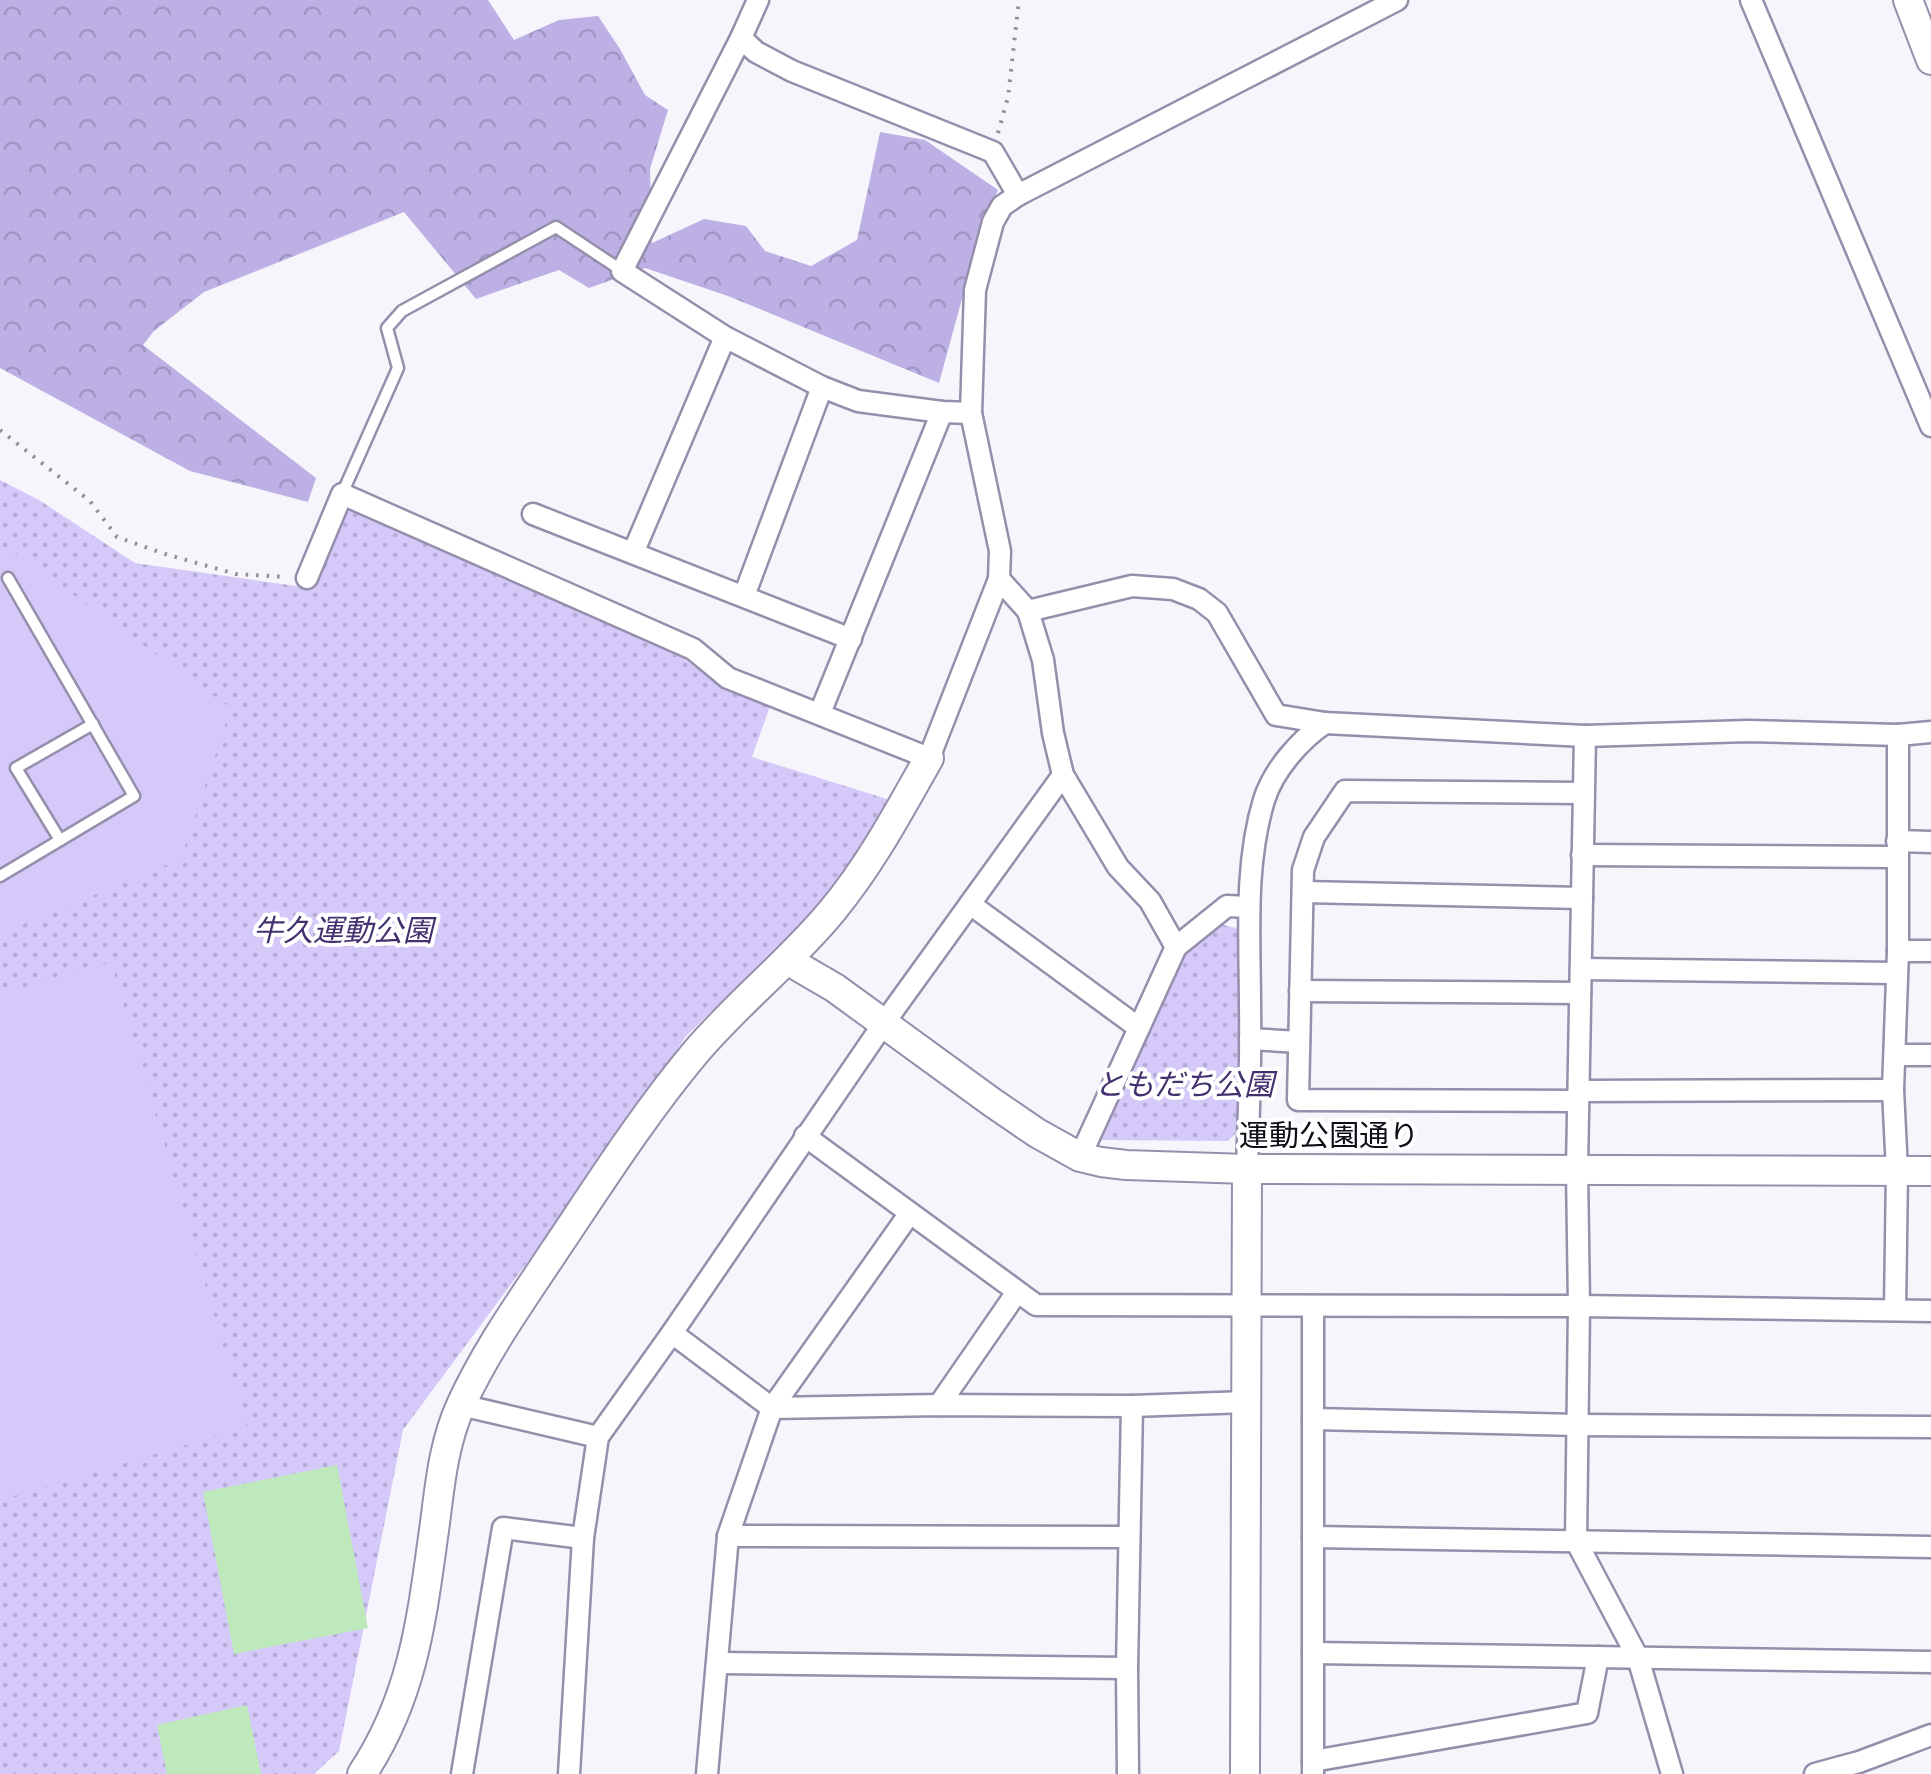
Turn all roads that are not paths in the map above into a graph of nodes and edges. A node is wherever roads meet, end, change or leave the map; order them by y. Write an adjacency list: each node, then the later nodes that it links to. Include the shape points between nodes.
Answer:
1 (758, 0): 5 (street)
2 (1397, 0): 7 (street)
3 (1751, 0): 13 (street)
4 (1908, 0): 6 (street)
5 (741, 38): 7 (street, via 792,71 993,152); 8 (street)
6 (1931, 60)
7 (1018, 194): 12 (street, via 993,222 975,290)
8 (622, 271): 9 (street); 14 (lane, via 556,227 402,311 387,328 398,368)
9 (726, 337): 10 (street); 16 (street)
10 (822, 387): 11 (street, via 858,401); 20 (street)
11 (942, 412): 12 (street); 22 (street)
12 (971, 412): 19 (street, via 1000,552)
13 (1931, 426)
14 (342, 494): 18 (street); 23 (street, via 693,648 728,678)
15 (533, 514): 16 (street)
16 (633, 553): 20 (street)
17 (8, 578): 25 (lane)
18 (307, 578)
19 (999, 579): 21 (street); 29 (street)
20 (744, 596): 22 (street)
21 (1028, 610): 24 (street, via 1132,586 1199,599 1217,614 1276,715); 30 (street)
22 (851, 638): 23 (street)
23 (820, 713): 29 (street)
24 (1325, 723): 27 (street); 40 (street, via 1307,735 1265,797)
25 (92, 724): 32 (lane, via 134,796); 32 (lane, via 16,768)
26 (1931, 732): 28 (street)
27 (1585, 736): 28 (street); 31 (street)
28 (1898, 736): 34 (street)
29 (928, 758): 44 (street, via 867,866)
30 (1064, 775): 39 (street); 41 (street)
31 (1583, 793): 35 (street); 37 (street, via 1344,791 1314,837)
32 (60, 840): 36 (lane)
33 (1931, 842): 34 (street)
34 (1897, 849): 35 (street); 42 (street)
35 (1582, 855): 38 (street)
36 (0, 876)
37 (1302, 892): 38 (street); 47 (street)
38 (1582, 898): 45 (street)
39 (970, 904): 49 (street); 50 (street)
40 (1250, 908): 41 (street, via 1226,906); 51 (street)
41 (1176, 946): 50 (street)
42 (1898, 951): 43 (street); 46 (street)
43 (1931, 951)
44 (788, 960): 49 (street, 運動公園通り); 73 (street, via 666,1088 536,1278)
45 (1581, 968): 46 (street); 48 (street)
46 (1896, 973): 53 (street)
47 (1300, 991): 48 (street); 52 (street)
48 (1580, 994): 56 (street)
49 (884, 1023): 57 (street); 58 (street, 運動公園通り)
50 (1139, 1028): 58 (street)
51 (1250, 1039): 52 (street); 59 (street)
52 (1299, 1042): 56 (street, via 1298,1100)
53 (1896, 1055): 54 (street); 55 (street)
54 (1931, 1055)
55 (1893, 1090): 56 (street); 61 (street)
56 (1578, 1096): 60 (street)
57 (805, 1136): 63 (street); 70 (street)
58 (1080, 1157): 59 (street, 運動公園通り)
59 (1247, 1168): 60 (street, 運動公園通り); 65 (street)
60 (1577, 1169): 61 (street, 運動公園通り); 67 (street)
61 (1898, 1171): 62 (street, 運動公園通り); 68 (street)
62 (1931, 1172)
63 (910, 1213): 64 (street); 75 (street)
64 (1017, 1292): 65 (street, via 1036,1305); 72 (street)
65 (1248, 1305): 66 (street); 71 (street)
66 (1313, 1306): 67 (street); 76 (street)
67 (1579, 1306): 68 (street); 77 (street)
68 (1895, 1310): 69 (street)
69 (1931, 1310)
70 (672, 1333): 75 (street); 79 (street)
71 (1247, 1402): 74 (street); 99 (street)
72 (939, 1404): 74 (street); 75 (street)
73 (461, 1405): 79 (street); 94 (street, via 447,1443 416,1645 398,1709)
74 (1132, 1406): 83 (street)
75 (772, 1408): 80 (street)
76 (1313, 1419): 77 (street); 81 (street)
77 (1578, 1424): 78 (street); 84 (street)
78 (1931, 1427)
79 (598, 1436): 82 (street)
80 (728, 1536): 83 (street); 90 (street)
81 (1313, 1536): 84 (street); 86 (street)
82 (583, 1538): 95 (street, via 503,1528); 96 (street)
83 (1128, 1538): 91 (street)
84 (1576, 1541): 85 (street); 88 (street)
85 (1931, 1546)
86 (1313, 1654): 87 (street); 93 (street)
87 (1598, 1657): 88 (street); 93 (street, via 1587,1713)
88 (1638, 1658): 89 (street); 100 (street)
89 (1931, 1662)
90 (718, 1664): 91 (street); 97 (street)
91 (1127, 1668): 98 (street)
92 (1931, 1735): 101 (street)
93 (1313, 1767)
94 (362, 1774)
95 (462, 1774)
96 (569, 1774)
97 (707, 1774)
98 (1128, 1774)
99 (1244, 1774)
100 (1672, 1774)
101 (1815, 1774)

